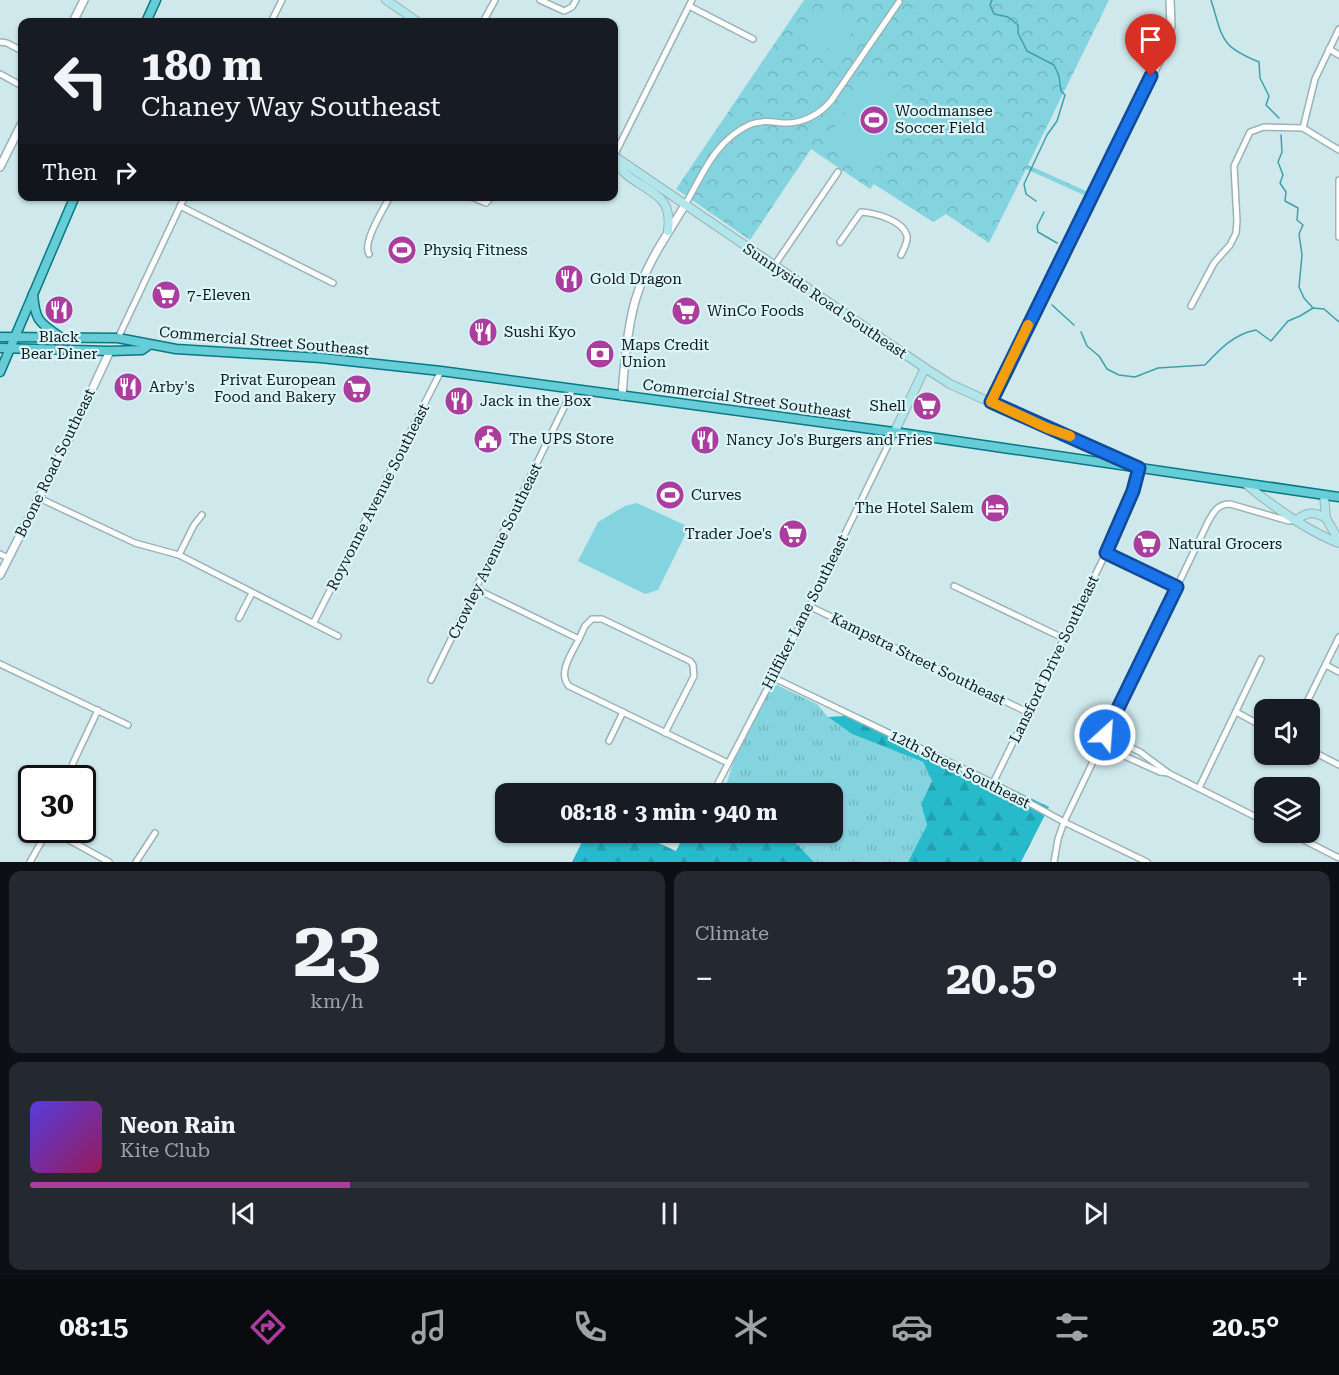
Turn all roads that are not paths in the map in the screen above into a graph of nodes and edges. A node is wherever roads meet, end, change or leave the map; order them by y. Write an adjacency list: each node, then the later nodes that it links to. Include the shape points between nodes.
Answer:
1 (84, 0): 11 (street)
2 (156, 0): 12 (main road)
3 (282, 0): 13 (street)
4 (386, 0): 14 (main road)
5 (495, 0): 15 (street)
6 (540, 0): 7 (street, via 567,11)
7 (576, 0)
8 (1170, 0): 61 (street, via 1171,26 1162,55)
9 (899, 2): 36 (street, via 828,105 808,119 758,122 736,133 710,159)
10 (690, 3): 17 (street); 26 (street)
11 (75, 18)
12 (148, 18)
13 (273, 18)
14 (412, 18)
15 (485, 18)
16 (1339, 29): 20 (street)
17 (753, 39)
18 (0, 42): 19 (street)
19 (18, 49)
20 (1329, 50): 21 (street); 24 (street, via 1313,86)
21 (1339, 55)
22 (0, 75): 23 (street)
23 (18, 84)
24 (1303, 128): 27 (street); 47 (street, via 1264,126 1250,132 1234,166 1236,233)
25 (18, 131): 30 (street)
26 (618, 148)
27 (1339, 150)
28 (618, 159): 36 (main road, Sunnyside Road Southeast)
29 (618, 163): 39 (main road, via 625,174 666,203 670,215)
30 (1, 164)
31 (838, 172): 44 (street)
32 (1339, 180): 38 (street)
33 (73, 201): 46 (main road)
34 (182, 201): 37 (street)
35 (388, 201): 42 (street, via 369,240)
36 (685, 205): 39 (street); 44 (main road, Sunnyside Road Southeast)
37 (180, 206): 45 (street); 51 (street)
38 (1339, 213): 40 (street)
39 (668, 231): 60 (street, via 636,298)
40 (1339, 237)
41 (840, 242): 43 (street, via 861,212 873,214 900,226 907,234)
42 (369, 254)
43 (902, 255)
44 (774, 266): 56 (main road, Sunnyside Road Southeast)
45 (333, 283)
46 (33, 294): 48 (main road); 49 (main road, via 40,323)
47 (1191, 306)
48 (15, 336): 49 (main road, Commercial Street Southeast); 50 (main road, Commercial Street Southeast); 54 (main road)
49 (59, 336): 51 (main road, Commercial Street Southeast)
50 (0, 337)
51 (118, 338): 52 (main road, Commercial Street Southeast)
52 (149, 345): 55 (main road, Commercial Street Southeast, via 142,350); 57 (main road, Commercial Street Southeast)
53 (0, 348): 54 (main road, Commercial Street Southeast)
54 (10, 348): 55 (main road, Commercial Street Southeast); 58 (main road)
55 (110, 351): 68 (street, Boone Road Southeast)
56 (925, 368): 61 (main road, Sunnyside Road Southeast); 63 (main road, Hilfiker Lane Southeast)
57 (441, 371): 59 (main road, Commercial Street Southeast); 84 (street, Royvonne Avenue Southeast)
58 (0, 372)
59 (573, 389): 60 (main road, Commercial Street Southeast); 80 (street, Crowley Avenue Southeast)
60 (622, 396): 63 (main road, Commercial Street Southeast)
61 (991, 402): 62 (main road, Sunnyside Road Southeast)
62 (1047, 428): 64 (main road)
63 (894, 433): 64 (main road, Commercial Street Southeast); 82 (street, Hilfiker Lane Southeast)
64 (1137, 468): 65 (main road, Commercial Street Southeast); 73 (street, Lansford Drive Southeast, via 1133,491)
65 (1246, 484): 66 (main road, Commercial Street Southeast); 71 (main road)
66 (1324, 495): 67 (main road, Commercial Street Southeast); 70 (main road)
67 (1339, 497)
68 (39, 498): 75 (street, via 135,543); 76 (street, Boone Road Southeast)
69 (202, 515): 75 (street)
70 (1326, 518): 71 (main road, via 1311,512); 72 (main road)
71 (1297, 520): 72 (main road); 79 (street, via 1230,504 1219,506)
72 (1339, 542)
73 (1106, 553): 79 (street); 87 (street, Lansford Drive Southeast)
74 (0, 554): 76 (street)
75 (179, 555): 81 (street)
76 (8, 558): 77 (street, Boone Road Southeast)
77 (0, 575)
78 (954, 586): 87 (street)
79 (1177, 587): 103 (street)
80 (476, 589): 88 (street); 94 (street, Crowley Avenue Southeast)
81 (252, 593): 83 (street); 84 (street)
82 (810, 606): 93 (street, Hilfiker Lane Southeast); 98 (street, Kampstra Street Southeast)
83 (239, 618)
84 (314, 622): 85 (street)
85 (338, 636)
86 (1339, 637): 91 (street)
87 (1063, 638): 98 (street, Lansford Drive Southeast)
88 (579, 639): 97 (street, via 564,671 565,682); 102 (street, via 592,619 602,618 693,665 694,676)
89 (1262, 659): 99 (street)
90 (0, 663): 96 (street)
91 (1326, 665): 92 (street); 95 (street)
92 (1339, 672)
93 (772, 678): 107 (street, Hilfiker Lane Southeast); 112 (street, 12th Street Southeast)
94 (431, 680)
95 (1309, 699)
96 (98, 710): 101 (street); 108 (street)
97 (623, 712): 102 (street); 104 (street)
98 (1028, 712): 112 (street, Lansford Drive Southeast)
99 (1236, 712): 100 (street); 113 (street)
100 (1254, 722)
101 (128, 725)
102 (665, 733): 107 (street)
103 (1105, 735): 105 (street); 110 (street, via 1140,752)
104 (609, 741)
105 (1100, 745): 110 (street); 115 (street)
106 (1320, 755): 109 (street)
107 (728, 763): 111 (street, Hilfiker Lane Southeast)
108 (73, 765)
109 (1339, 765)
110 (1168, 773): 113 (street)
111 (718, 783)
112 (993, 783): 115 (street, 12th Street Southeast)
113 (1199, 788): 114 (street)
114 (1254, 816)
115 (1064, 822): 124 (street); 125 (street, 12th Street Southeast)
116 (155, 833): 123 (street)
117 (41, 843): 121 (street)
118 (73, 843): 122 (street)
119 (1308, 843): 120 (street)
120 (1339, 860)
121 (30, 862)
122 (109, 862)
123 (136, 862)
124 (1054, 862)
125 (1147, 862)

